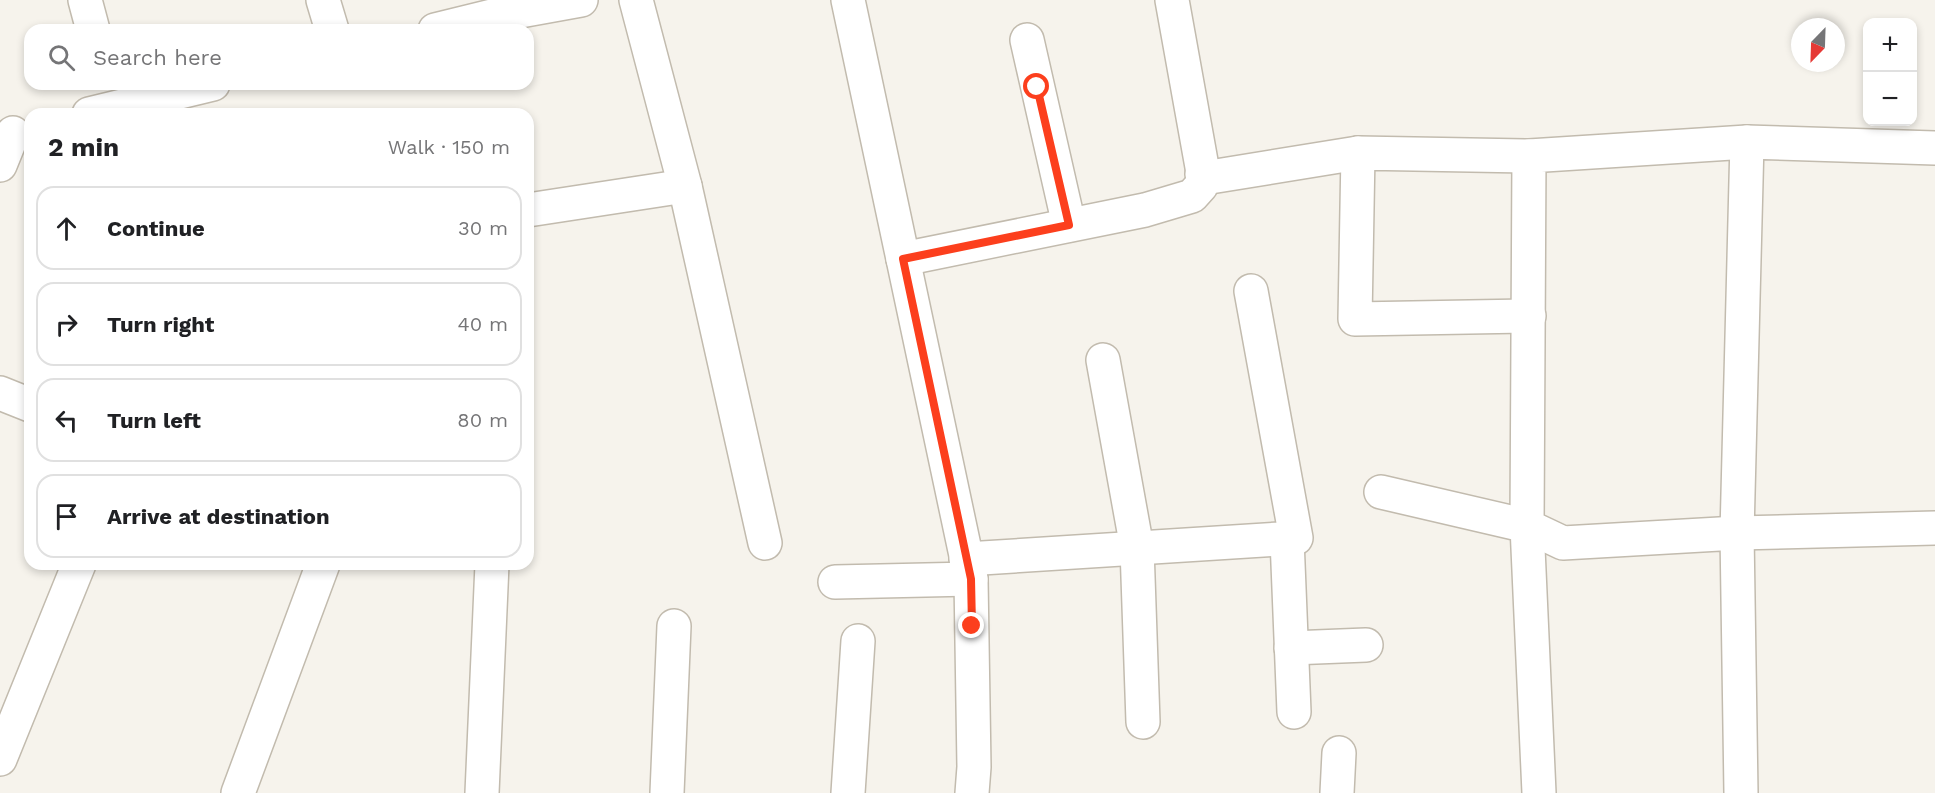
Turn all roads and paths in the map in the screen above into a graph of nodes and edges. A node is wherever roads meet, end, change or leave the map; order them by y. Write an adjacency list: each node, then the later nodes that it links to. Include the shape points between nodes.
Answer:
1 (86, 0): 8 (street)
2 (323, 0): 9 (street)
3 (581, 0): 7 (street)
4 (636, 0): 21 (street)
5 (848, 0): 24 (street)
6 (1172, 0): 20 (street)
7 (471, 10): 10 (street)
8 (92, 24)
9 (330, 24)
10 (446, 24)
11 (1027, 40): 23 (street)
12 (176, 90): 13 (street)
13 (102, 102)
14 (14, 133): 19 (street)
15 (1747, 142): 16 (street); 18 (street); 33 (street)
16 (1935, 148)
17 (1358, 153): 18 (street); 20 (street); 26 (street, via 1355,319)
18 (1529, 156): 26 (street)
19 (0, 165)
20 (1203, 176): 23 (street, via 1192,196)
21 (685, 186): 22 (street); 35 (street)
22 (534, 209)
23 (1069, 225): 24 (street)
24 (903, 259): 37 (street)
25 (1251, 291): 34 (street, via 1296,538)
26 (1529, 316): 31 (street)
27 (1103, 360): 36 (street)
28 (0, 393): 29 (street)
29 (24, 403)
30 (1381, 492): 31 (street)
31 (1527, 526): 33 (street, via 1563,543); 56 (street)
32 (1935, 528): 33 (street)
33 (1737, 533): 57 (street)
34 (1287, 539): 36 (street); 45 (street)
35 (765, 543)
36 (1137, 548): 37 (street); 47 (street)
37 (969, 569): 41 (street); 54 (street)
38 (77, 570): 49 (street)
39 (321, 570): 50 (street)
40 (492, 570): 51 (street)
41 (835, 582)
42 (674, 626): 52 (street)
43 (858, 641): 53 (street)
44 (1366, 645): 45 (street)
45 (1291, 648): 46 (street)
46 (1294, 712)
47 (1143, 722)
48 (1339, 753): 55 (street)
49 (0, 759)
50 (238, 793)
51 (482, 793)
52 (667, 793)
53 (848, 793)
54 (972, 793)
55 (1337, 793)
56 (1539, 793)
57 (1742, 793)

